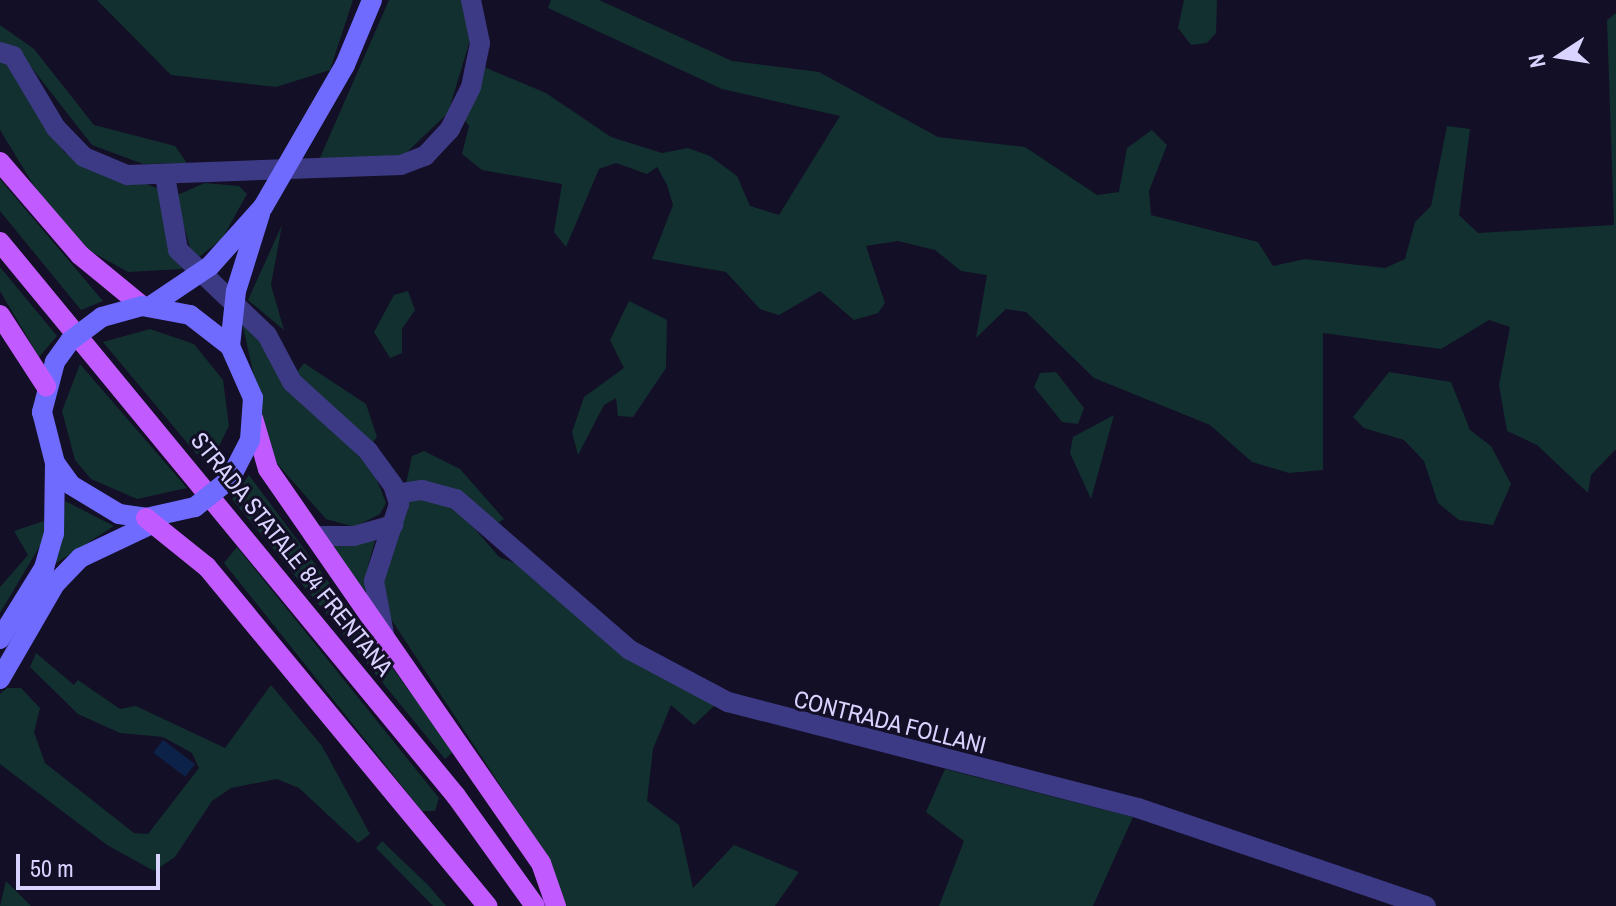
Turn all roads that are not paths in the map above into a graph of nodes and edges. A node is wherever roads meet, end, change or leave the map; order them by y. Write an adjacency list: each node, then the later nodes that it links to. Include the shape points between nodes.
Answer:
1 (372, 0): 6 (main road, bridge, via 345,65)
2 (471, 0): 5 (street, via 480,43 471,87 425,156 401,165)
3 (0, 52): 5 (street, via 13,56 56,128 84,157 127,175)
4 (0, 162): 8 (main road, via 80,255)
5 (165, 176): 14 (street, via 178,250 267,335 292,382 378,465)
6 (263, 207): 8 (main road, bridge, via 210,266); 10 (main road, bridge, via 236,291)
7 (0, 242): 22 (main road, STRADA STATALE 84 FRENTANA, via 456,796)
8 (146, 307): 10 (main road, bridge, via 190,315); 11 (main road, bridge, via 102,317 70,341)
9 (0, 315): 11 (main road)
10 (230, 346): 12 (main road, bridge, via 248,379)
11 (46, 386): 13 (main road, via 45,438)
12 (253, 418): 15 (main road, bridge, via 230,479 188,509); 17 (main road, via 268,469)
13 (55, 463): 15 (main road, via 93,503); 18 (main road, via 54,534 44,568)
14 (396, 494): 16 (street); 24 (street, CONTRADA FOLLANI, via 422,490 456,499 630,650 728,702 1138,808)
15 (150, 520): 20 (main road, via 80,558 55,584); 21 (main road, via 207,567)
16 (393, 525): 17 (street, via 354,536); 19 (street, via 374,581)
17 (314, 536): 19 (main road)
18 (0, 639)
19 (386, 640): 23 (main road, via 541,863)
20 (0, 679)
21 (487, 906)
22 (535, 906)
23 (556, 906)
24 (1426, 906)

